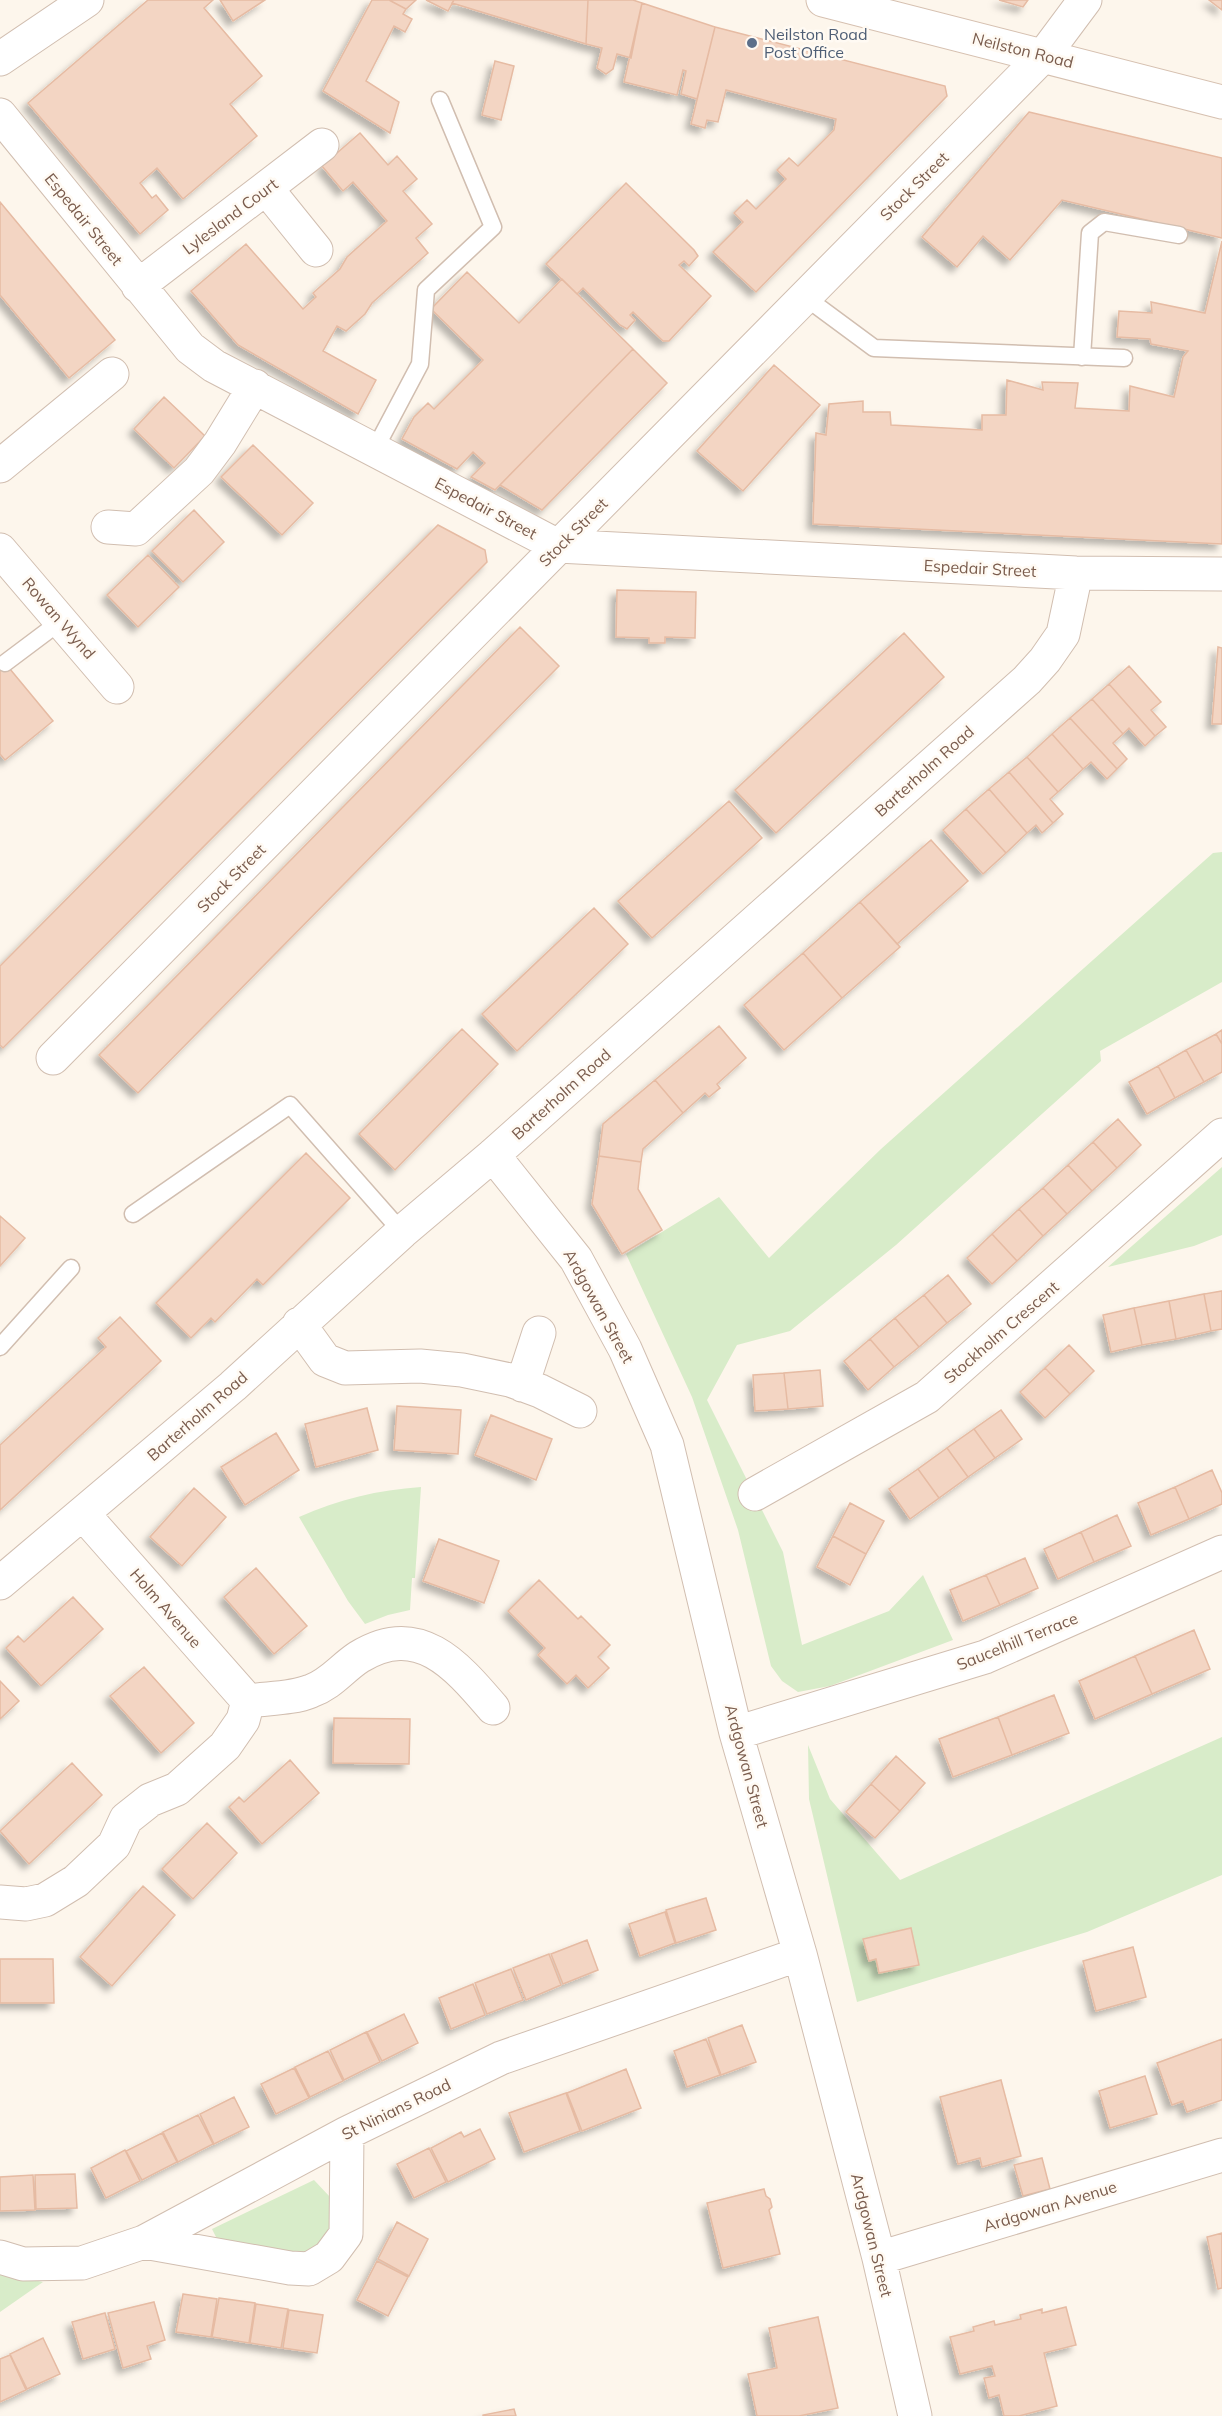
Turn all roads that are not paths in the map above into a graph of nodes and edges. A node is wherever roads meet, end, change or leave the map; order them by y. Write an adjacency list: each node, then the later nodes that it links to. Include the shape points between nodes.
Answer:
1 (87, 0): 5 (street)
2 (823, 0): 4 (street, Neilston Road)
3 (1085, 0): 4 (street, Stock Street)
4 (1044, 55): 7 (street, Neilston Road); 14 (street, Stock Street)
5 (0, 59)
6 (440, 100): 19 (lane, via 493,227 426,290 420,364)
7 (1222, 102)
8 (0, 115): 13 (street, Espedair Street)
9 (322, 145): 10 (street, Lylesland Court)
10 (266, 188): 12 (street); 13 (street, Lylesland Court)
11 (1179, 235): 15 (lane, via 1104,222 1090,233)
12 (316, 250)
13 (138, 286): 18 (street, Espedair Street, via 190,348 214,366)
14 (805, 297): 15 (lane, via 874,348); 22 (street, Stock Street)
15 (1082, 357): 16 (lane)
16 (1124, 358)
17 (111, 374): 20 (street)
18 (255, 386): 19 (street, Espedair Street); 21 (street, via 199,471 136,530)
19 (375, 449): 22 (street, Espedair Street)
20 (0, 466)
21 (108, 526)
22 (558, 546): 24 (street, Espedair Street); 29 (street, Stock Street)
23 (0, 550): 26 (street, Rowan Wynd)
24 (1076, 573): 25 (street, Espedair Street); 31 (street, Barterholm Road, via 1063,634 1027,680)
25 (1222, 574)
26 (61, 621): 27 (lane); 28 (street, Rowan Wynd)
27 (4, 663)
28 (117, 687)
29 (53, 1058)
30 (1222, 1135): 40 (street, Stockholm Crescent, via 927,1397)
31 (493, 1155): 33 (street, Barterholm Road); 46 (street, Ardgowan Street, via 576,1259 657,1420 679,1490)
32 (133, 1214): 33 (lane, via 290,1106)
33 (402, 1232): 35 (street, Barterholm Road)
34 (71, 1268): 37 (lane)
35 (299, 1324): 38 (street, via 325,1360 345,1368 420,1366 462,1370); 41 (street, Barterholm Road)
36 (539, 1333): 38 (street)
37 (0, 1347)
38 (522, 1385): 39 (street)
39 (580, 1411)
40 (755, 1494)
41 (84, 1515): 43 (street, Barterholm Road); 44 (street, Holm Avenue)
42 (1222, 1552): 46 (street, Saucelhill Terrace, via 986,1657)
43 (3, 1576)
44 (248, 1701): 45 (street, via 311,1692 359,1658 380,1648 403,1644 427,1648 448,1659); 47 (street, via 243,1720 225,1746 177,1789 150,1800 126,1819 114,1845 76,1881 45,1900 26,1904)
45 (493, 1708)
46 (736, 1733): 48 (street, Ardgowan Street)
47 (0, 1902)
48 (800, 1954): 49 (street, St Ninians Road, via 501,2058); 53 (street, Ardgowan Street)
49 (347, 2133): 51 (street, St Ninians Road); 51 (street, via 346,2234 329,2257 309,2269)
50 (1222, 2155): 53 (street, Ardgowan Avenue)
51 (144, 2242): 52 (street, St Ninians Road, via 82,2263 22,2264)
52 (0, 2258)
53 (879, 2258): 54 (street, Ardgowan Street)
54 (915, 2416)

